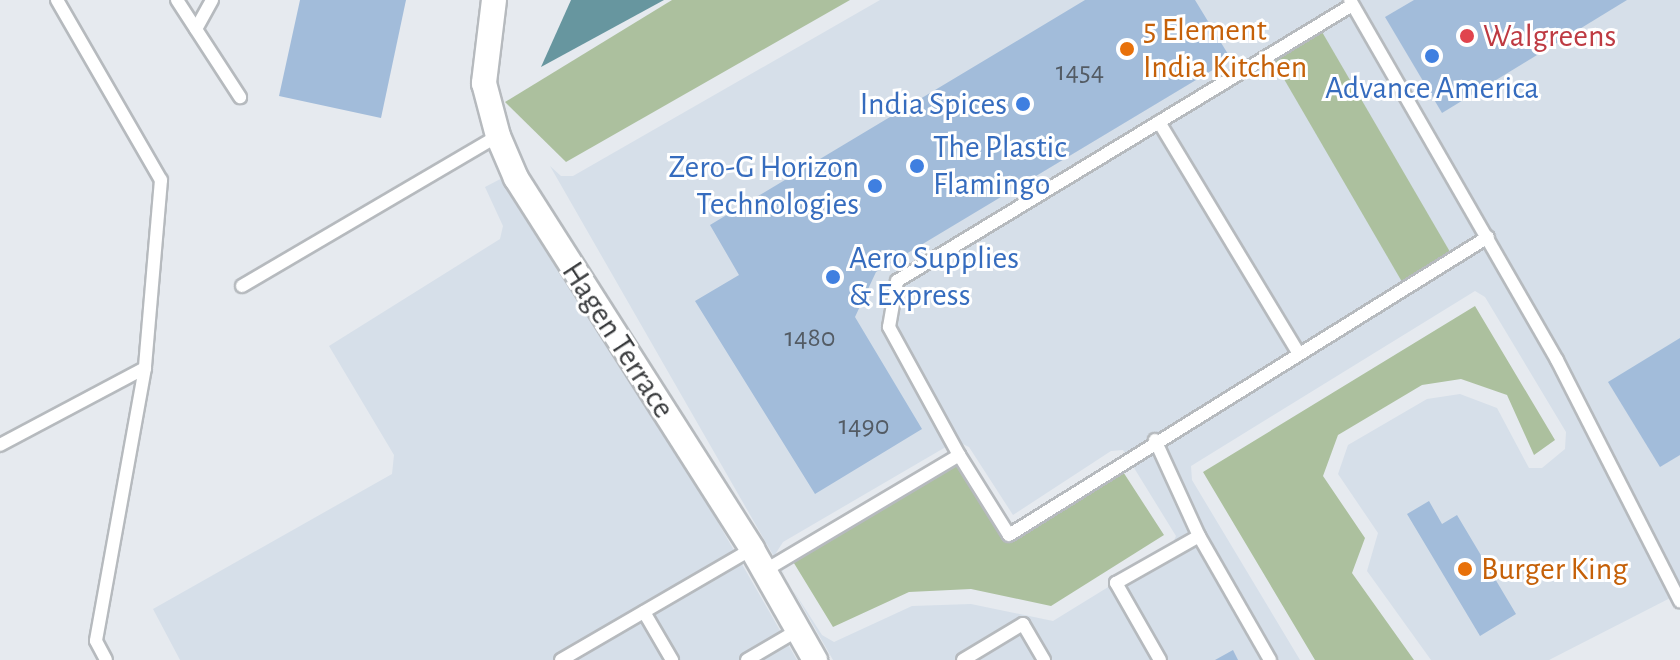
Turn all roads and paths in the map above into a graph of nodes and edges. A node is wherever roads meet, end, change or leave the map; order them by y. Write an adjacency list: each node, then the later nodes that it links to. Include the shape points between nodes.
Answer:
1 (57, 0): 13 (lane, via 161,180)
2 (177, 0): 6 (lane)
3 (212, 0): 6 (lane)
4 (494, 0): 9 (street, Hagen Terrace, via 484,83)
5 (1351, 2): 8 (lane); 10 (lane)
6 (196, 29): 7 (lane)
7 (240, 97)
8 (1159, 122): 12 (lane); 16 (lane, via 897,281 889,327)
9 (498, 136): 11 (lane); 18 (street, Hagen Terrace, via 516,178)
10 (1488, 237): 12 (lane); 19 (lane)
11 (242, 286)
12 (1298, 352): 14 (lane)
13 (145, 368): 15 (lane); 22 (lane, via 96,641)
14 (1155, 440): 16 (lane, via 1009,535); 17 (lane)
15 (0, 445)
16 (959, 455): 18 (lane)
17 (1199, 536): 29 (lane, via 1116,583); 30 (lane)
18 (758, 560): 20 (lane); 21 (street, Hagen Terrace)
19 (1680, 601)
20 (644, 612): 23 (lane); 24 (lane)
21 (798, 630): 25 (lane); 26 (street, Hagen Terrace)
22 (106, 660)
23 (561, 660)
24 (672, 660)
25 (747, 660)
26 (815, 660)
27 (963, 660): 28 (lane, via 1023,624)
28 (1044, 660)
29 (1160, 660)
30 (1270, 660)

